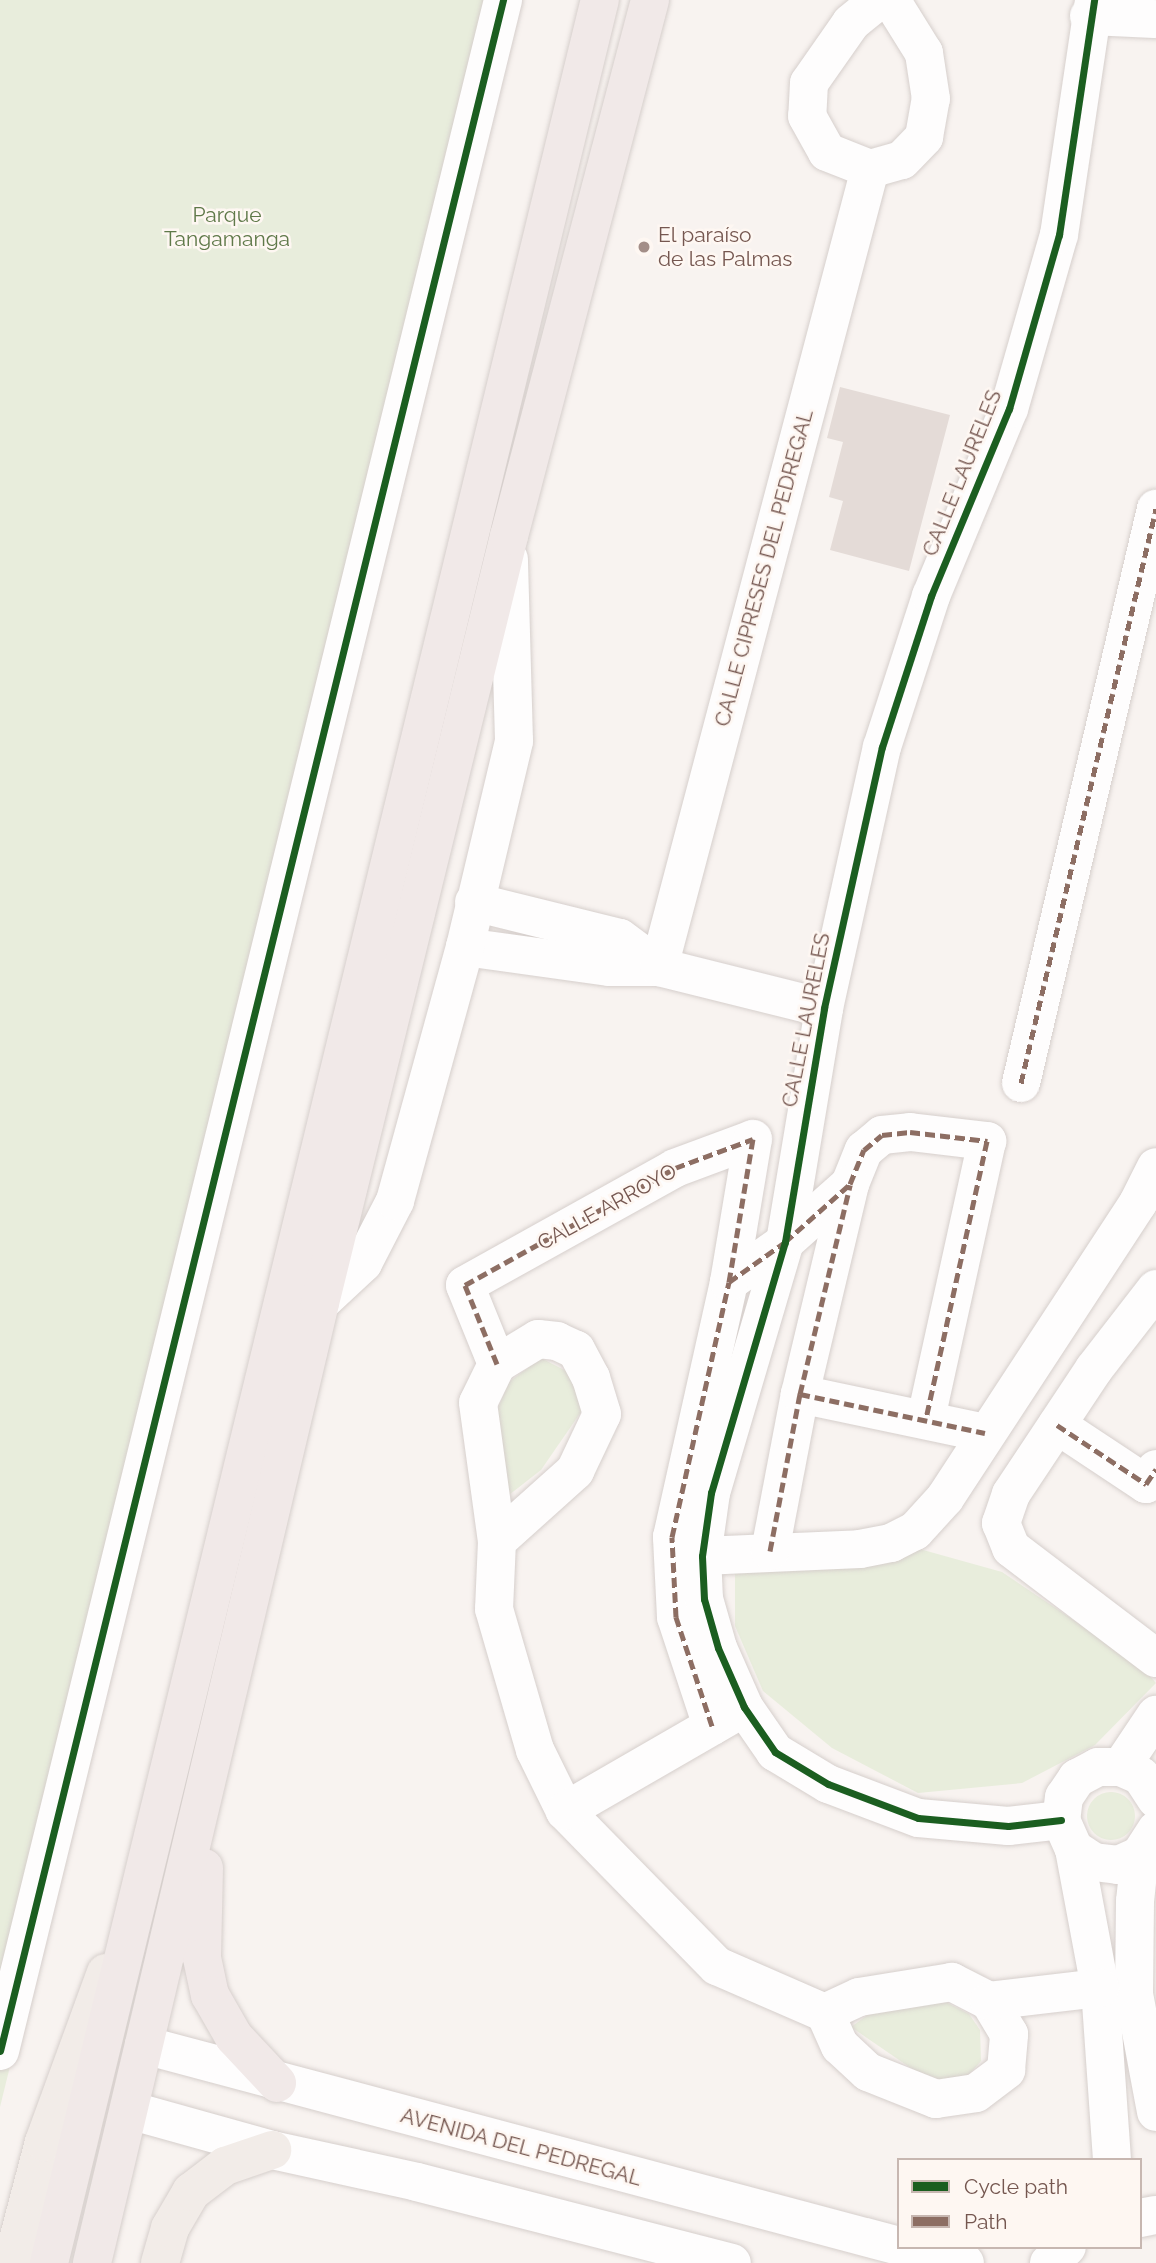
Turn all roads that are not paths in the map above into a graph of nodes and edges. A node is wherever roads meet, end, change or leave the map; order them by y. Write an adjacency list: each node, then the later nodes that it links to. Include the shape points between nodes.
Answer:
1 (503, 0): 46 (street)
2 (600, 0): 39 (highway)
3 (650, 0): 10 (highway)
4 (879, 0): 8 (street, via 852,23 809,83 807,116 827,152)
5 (891, 0): 8 (street, via 924,53 931,99 924,137 902,160)
6 (1091, 8): 7 (street); 14 (street, CALLE LAURELES, via 1059,235 1009,409 931,596 881,747)
7 (1156, 19)
8 (870, 169): 13 (street, CALLE CIPRESES DEL PEDREGAL)
9 (1156, 509): 15 (street)
10 (509, 536): 11 (street, via 514,741); 21 (highway)
11 (474, 902): 12 (street); 13 (street, via 621,939)
12 (465, 947): 13 (street, via 609,967); 21 (street, via 395,1201 363,1263)
13 (659, 967): 14 (street)
14 (824, 1008): 18 (street, CALLE LAURELES)
15 (1020, 1083)
16 (1156, 1167): 26 (street, via 1139,1203)
17 (850, 1184): 18 (street); 23 (street); 24 (street, via 864,1150 882,1135 902,1132 987,1141)
18 (785, 1242): 19 (street); 29 (street, CALLE LAURELES, via 711,1493)
19 (729, 1282): 22 (street, CALLE ARROYO, via 753,1139 675,1168 465,1285); 29 (street)
20 (1156, 1289): 25 (street)
21 (320, 1303): 34 (highway)
22 (497, 1364): 28 (street, via 478,1403); 28 (street, via 538,1339 576,1350 602,1414 575,1471)
23 (800, 1394): 24 (street); 30 (street)
24 (926, 1418): 26 (street)
25 (1057, 1425): 27 (street, via 1146,1484); 31 (street, via 1011,1494 1001,1523 1011,1548)
26 (985, 1433): 30 (street, via 945,1498 915,1531 891,1544 860,1549)
27 (1156, 1469)
28 (497, 1541): 37 (street, via 494,1609 535,1750)
29 (687, 1547): 30 (street); 33 (street, CALLE LAURELES, via 704,1599)
30 (770, 1551)
31 (1156, 1658)
32 (1156, 1715): 35 (street)
33 (728, 1716): 37 (street); 38 (street, CALLE LAURELES, via 828,1784 918,1818)
34 (212, 1758): 45 (highway); 47 (highway, via 202,1958 218,2015)
35 (1121, 1767): 36 (street, via 1141,1776); 38 (street, via 1098,1767 1077,1778 1064,1797)
36 (1156, 1799)
37 (565, 1811): 43 (street, via 717,1966)
38 (1068, 1835): 40 (street, via 1094,1863 1118,1864); 41 (street)
39 (154, 1843): 58 (main road, via 44,2142); 59 (highway)
40 (1148, 1843): 44 (street)
41 (1100, 1988): 42 (street); 44 (street)
42 (989, 2001): 43 (street, via 952,1982 859,1997); 43 (street, via 1009,2034 1006,2070 976,2092 936,2099 868,2072 840,2046)
43 (825, 2013)
44 (1123, 2042): 49 (street); 52 (street)
45 (144, 2045): 47 (street, AVENIDA DEL PEDREGAL); 48 (highway)
46 (0, 2051)
47 (276, 2083): 50 (street, AVENIDA DEL PEDREGAL)
48 (129, 2110): 51 (street); 60 (highway)
49 (1156, 2112)
50 (432, 2124): 53 (street); 55 (street, AVENIDA DEL PEDREGAL)
51 (272, 2150): 53 (street); 61 (main road, via 225,2166 191,2192 170,2228)
52 (1112, 2158)
53 (418, 2182): 54 (street)
54 (603, 2233): 62 (street); 63 (street)
55 (897, 2245)
56 (912, 2249): 64 (street)
57 (1064, 2249): 65 (street)
58 (12, 2263)
59 (49, 2263)
60 (92, 2263)
61 (160, 2263)
62 (634, 2263)
63 (732, 2263)
64 (965, 2263)
65 (1049, 2263)

